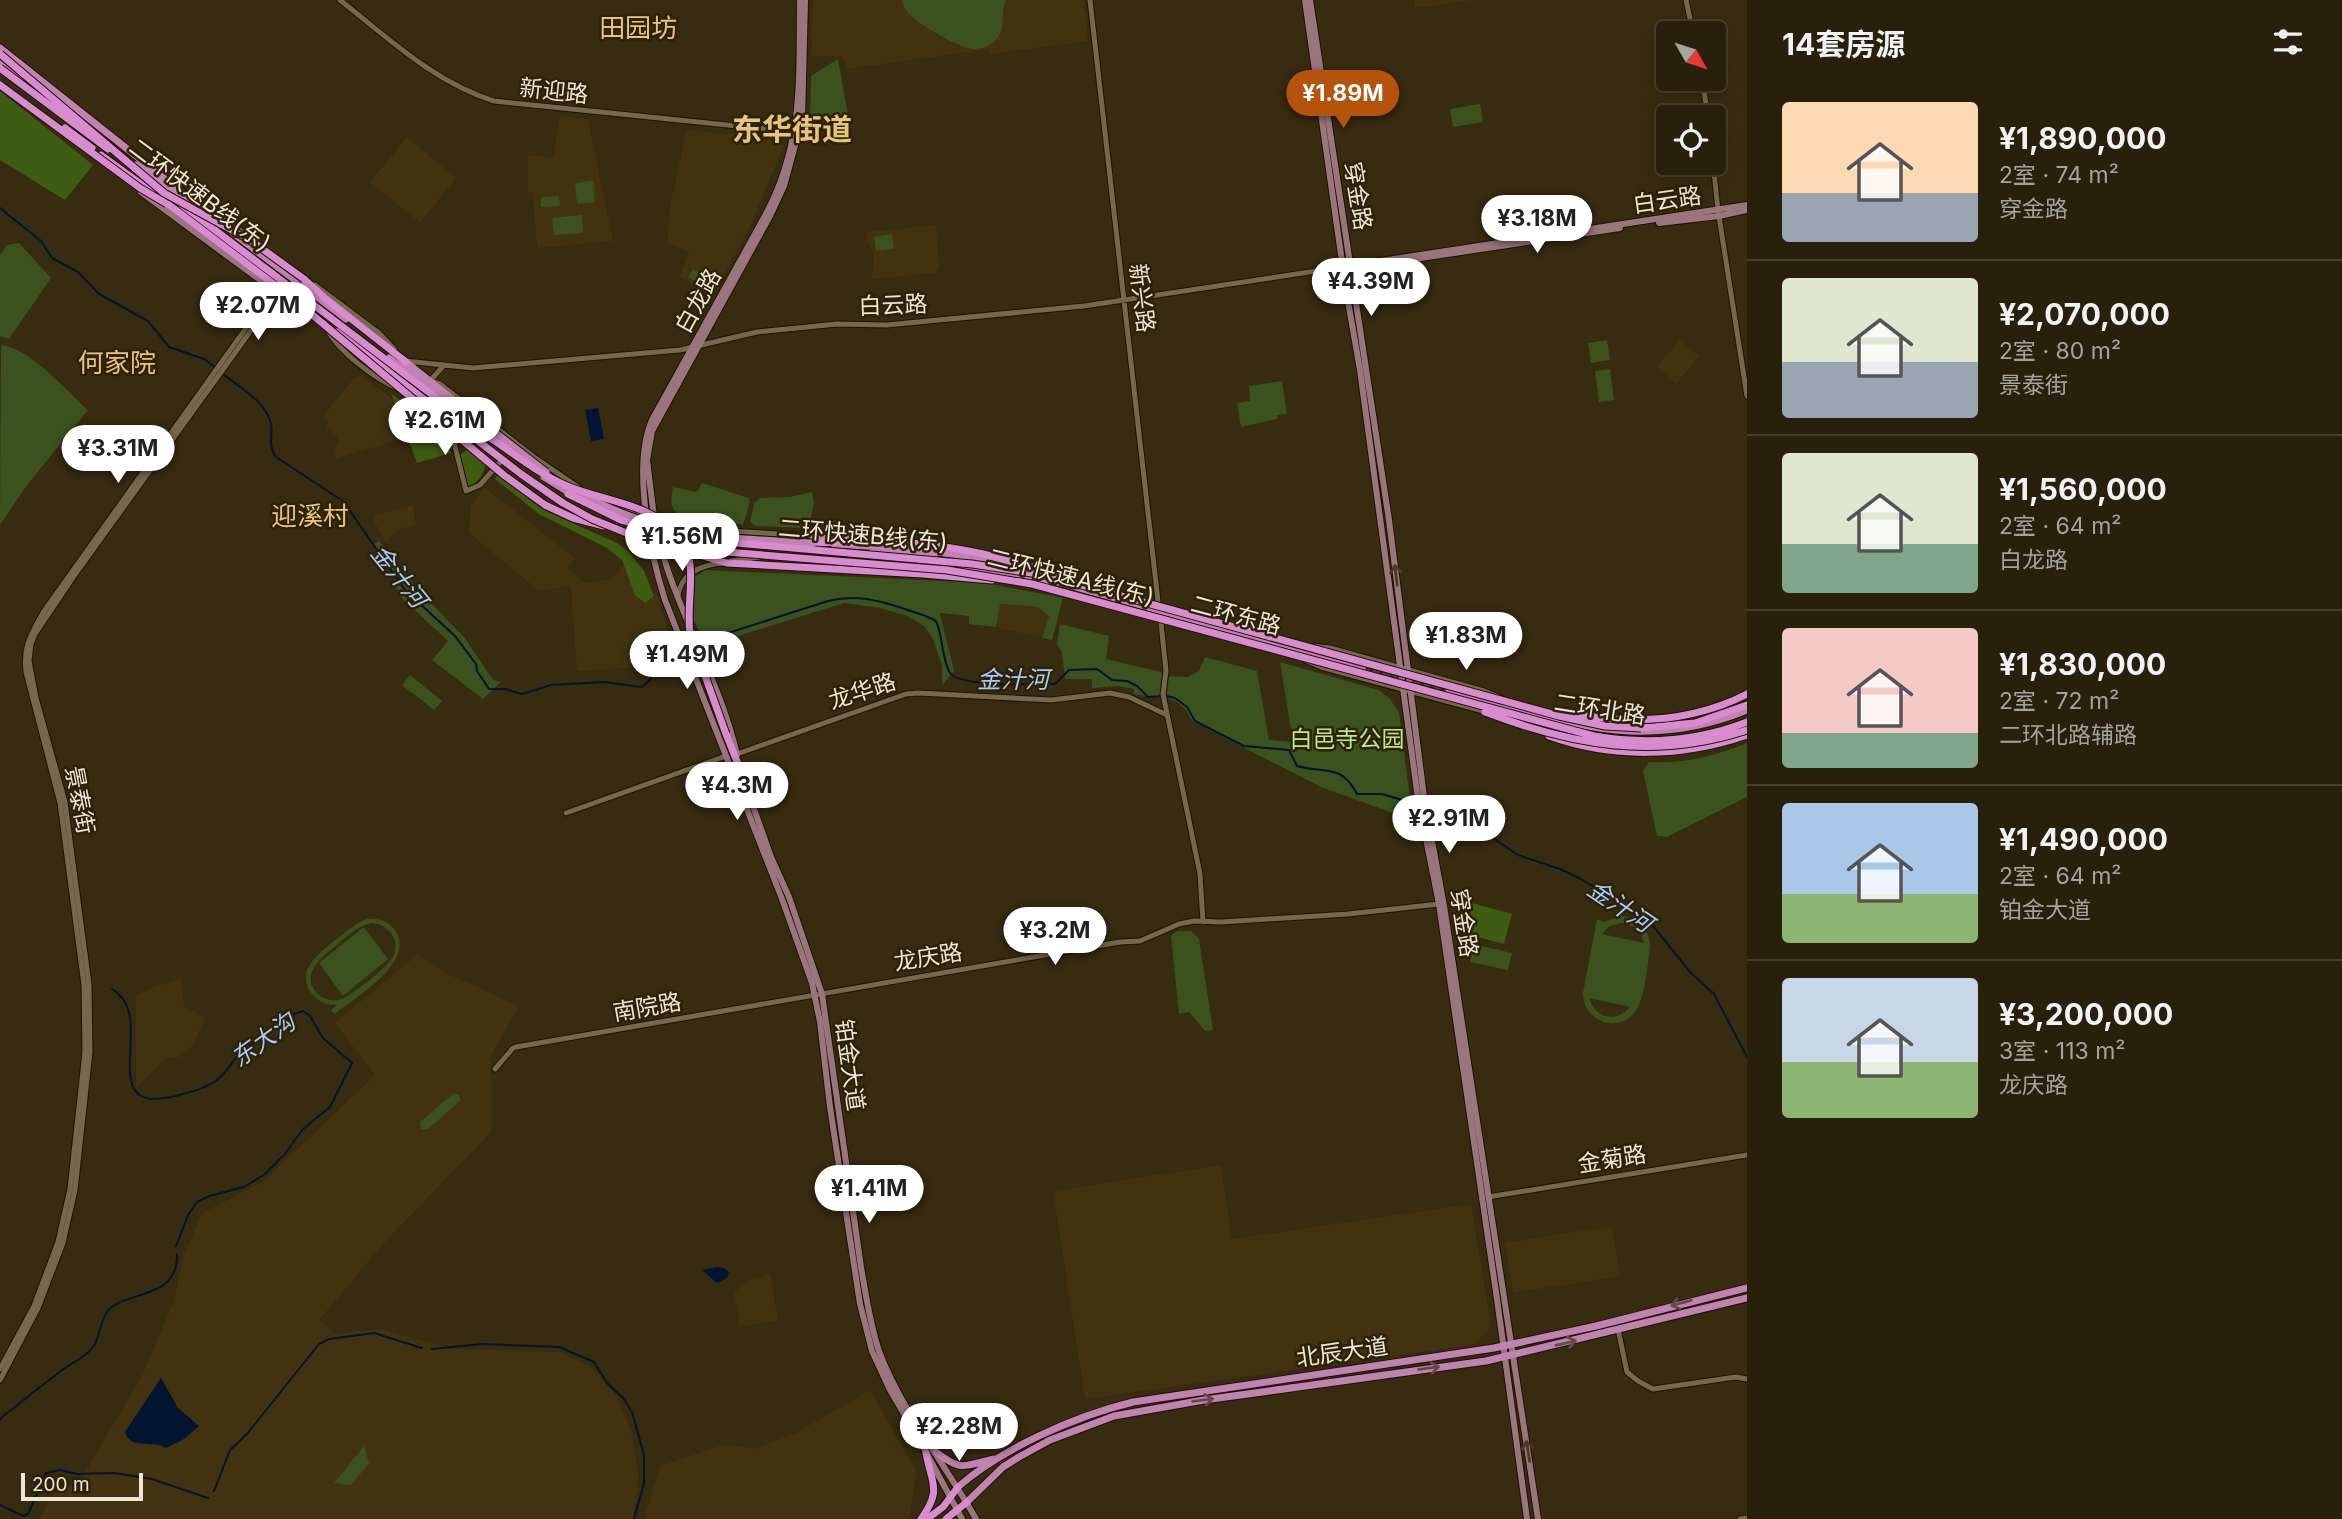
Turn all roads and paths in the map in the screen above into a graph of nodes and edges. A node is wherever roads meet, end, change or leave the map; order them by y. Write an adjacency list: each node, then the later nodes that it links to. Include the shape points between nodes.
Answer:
1 (340, 0): 15 (street, 新迎路, via 436,75 494,101)
2 (803, 0): 15 (main road, 白龙路); 31 (main road, 白龙路, via 802,120 788,174 779,200)
3 (1090, 0): 28 (street, 新兴路)
4 (1307, 0): 25 (main road, 穿金路)
5 (1686, 0): 6 (street)
6 (1690, 21)
7 (0, 48): 10 (main road)
8 (0, 54): 17 (highway, bridge)
9 (0, 66): 12 (main road); 19 (highway, 二环快速B线(东), bridge)
10 (36, 76): 12 (main road); 32 (main road, via 237,236)
11 (0, 79): 20 (highway, 二环快速A线(东), bridge)
12 (30, 84): 14 (main road)
13 (0, 85): 16 (main road); 20 (highway, bridge)
14 (76, 119): 16 (main road); 37 (main road)
15 (795, 132): 31 (main road, 白龙路, via 775,198)
16 (78, 144): 26 (main road)
17 (111, 146): 19 (highway, bridge); 22 (highway, bridge)
18 (1714, 175): 24 (street)
19 (164, 193): 22 (highway, bridge); 41 (highway, 二环快速B线(东), bridge)
20 (167, 204): 29 (highway, 二环快速A线(东))
21 (1747, 205): 24 (main road, 白云路)
22 (194, 209): 32 (highway, bridge, via 250,240)
23 (1747, 211): 24 (main road, 白云路)
24 (1718, 213): 25 (main road, 白云路); 38 (street)
25 (1348, 267): 28 (street, 白云路); 63 (main road, 穿金路); 65 (main road, 穿金路, one-way to 25)
26 (269, 286): 27 (main road); 34 (street, 景泰街, via 269,296)
27 (283, 297): 30 (main road); 34 (street, 景泰街, via 271,303)
28 (1124, 301): 31 (street, 白云路, via 887,325 768,330); 57 (street, 新兴路)
29 (303, 307): 44 (highway, bridge, via 545,505); 55 (highway, 二环快速A线(东), bridge, via 537,486 579,513 618,529 705,552 947,570)
30 (324, 323): 39 (main road); 39 (street, via 333,341 385,384)
31 (695, 347): 33 (street, 白云路, via 509,366); 43 (main road, 白龙路, via 648,446)
32 (406, 362): 33 (street, 白云路); 36 (main road)
33 (444, 365): 36 (street)
34 (222, 367): 35 (street, 景泰街)
35 (215, 376): 97 (street, 景泰街, via 44,611 24,652 60,803 84,985 85,1052 70,1189 58,1242 34,1306); 99 (street, 景泰街, via 54,604 31,644 30,672 65,802 90,996 90,1052 75,1190 63,1243 38,1308)
36 (430, 381): 37 (main road); 43 (street, via 563,478 605,501)
37 (435, 389): 48 (main road, 二环东路, bridge, via 561,482 634,518 704,536)
38 (1747, 396)
39 (426, 401): 40 (street)
40 (448, 418): 42 (street); 42 (street, via 466,491 480,485)
41 (476, 428): 54 (highway, 二环快速B线(东), bridge, via 564,492 662,533 715,543 972,564); 80 (highway, bridge, via 567,486 651,515 681,539 692,566 690,634)
42 (502, 460): 44 (street, via 565,505)
43 (651, 517): 47 (main road, 白龙路); 48 (street)
44 (615, 529): 47 (street)
45 (861, 535): 46 (main road)
46 (840, 541): 48 (highway); 49 (main road); 54 (highway, bridge, via 917,544 999,557)
47 (655, 542): 50 (street); 51 (highway); 56 (main road, 白龙路); 59 (main road, 白龙路, via 660,583)
48 (813, 543): 49 (main road, 二环东路); 53 (main road, 二环东路, via 916,555)
49 (859, 546): 61 (main road, 二环东路, via 977,558)
50 (769, 556): 51 (street); 52 (street)
51 (721, 563): 55 (highway, bridge, via 935,575); 56 (street, via 705,564 692,572 680,586)
52 (924, 565): 53 (main road)
53 (966, 567): 61 (main road, 二环东路, via 1046,583)
54 (1074, 582): 67 (highway, 二环快速B线(东), bridge)
55 (1052, 589): 73 (highway, 二环快速A线(东), bridge)
56 (678, 598): 58 (main road, 白龙路)
57 (1158, 601)
58 (683, 610): 59 (main road, via 675,608); 78 (main road, 铂金大道)
59 (672, 616): 79 (main road, 铂金大道)
60 (1161, 624): 76 (street)
61 (1288, 648): 62 (street, via 1330,648); 64 (main road, 二环东路); 66 (street, via 1311,663)
62 (1376, 661): 63 (street); 66 (street, via 1382,674)
63 (1400, 667): 65 (street); 68 (main road, 穿金路)
64 (1363, 668)
65 (1408, 670): 67 (street); 69 (main road, 穿金路)
66 (1370, 681): 68 (street)
67 (1439, 681): 71 (highway, 二环快速B线(东), bridge); 73 (street, via 1433,679 1429,685)
68 (1403, 690): 69 (street); 83 (main road, 穿金路)
69 (1411, 692): 73 (street); 89 (main road, 穿金路)
70 (1449, 692): 75 (main road, 二环北路)
71 (1485, 693): 72 (highway, bridge, via 1582,716 1625,720 1683,716); 74 (highway, bridge, via 1587,722 1640,729 1695,723); 75 (street)
72 (1747, 695)
73 (1434, 696): 75 (street, via 1478,711); 77 (highway, bridge, via 1622,740); 77 (highway, bridge, via 1522,726 1583,741 1640,748 1698,743)
74 (1747, 708): 75 (main road, 二环北路, via 1696,727 1638,733)
75 (1522, 712): 77 (main road, 二环北路, via 1586,730 1640,736)
76 (1167, 715): 78 (street, 龙华路, via 1110,693 1051,700 906,694); 84 (street, via 1200,874)
77 (1747, 730)
78 (737, 754): 80 (main road, 铂金大道)
79 (726, 756): 81 (street); 82 (main road, 铂金大道)
80 (742, 774): 82 (main road, 铂金大道)
81 (566, 813)
82 (776, 877): 85 (main road, 铂金大道, via 789,897); 86 (main road, 铂金大道)
83 (1438, 904): 84 (street, 龙庆路); 89 (main road, 穿金路)
84 (1203, 922): 85 (street, 龙庆路, via 1179,924 1140,941)
85 (822, 994): 86 (street, 龙庆路); 100 (main road, 铂金大道, via 872,1328 896,1388)
86 (814, 996): 87 (street, 南院路, via 516,1047); 101 (main road, 铂金大道, via 865,1327 880,1370)
87 (495, 1069)
88 (1747, 1155): 89 (street, 金菊路)
89 (1485, 1198): 93 (main road, 穿金路); 94 (main road, 穿金路)
90 (1747, 1288): 93 (main road, 北辰大道, one-way to 93)
91 (1747, 1298): 92 (main road, 北辰大道)
92 (1618, 1329): 95 (main road, 北辰大道, one-way to 92); 98 (street, via 1627,1372 1653,1389)
93 (1512, 1345): 94 (main road, 北辰大道); 95 (main road, 穿金路)
94 (1502, 1346): 96 (main road, 穿金路); 102 (main road, 北辰大道, via 1133,1402 1068,1423)
95 (1513, 1355): 96 (main road, 北辰大道); 114 (main road, 穿金路, one-way to 95)
96 (1504, 1357): 105 (main road, 北辰大道, one-way to 96, via 1019,1457 1114,1416); 113 (main road, 穿金路)
97 (0, 1369)
98 (1747, 1379)
99 (0, 1380)
100 (936, 1452): 102 (main road, via 960,1467); 103 (main road, 铂金大道)
101 (926, 1453): 104 (main road, 铂金大道); 108 (highway, via 935,1493)
102 (1002, 1458): 103 (main road, 北辰大道)
103 (958, 1487): 104 (highway); 105 (main road, 铂金大道)
104 (950, 1496): 106 (main road, 铂金大道); 109 (highway)
105 (967, 1502): 106 (highway); 112 (main road, 铂金大道)
106 (957, 1510): 110 (highway); 111 (main road, 铂金大道)
107 (1747, 1518): 115 (street)
108 (921, 1519)
109 (928, 1519)
110 (946, 1519)
111 (962, 1519)
112 (976, 1519)
113 (1527, 1519)
114 (1538, 1519)
115 (1741, 1519)

